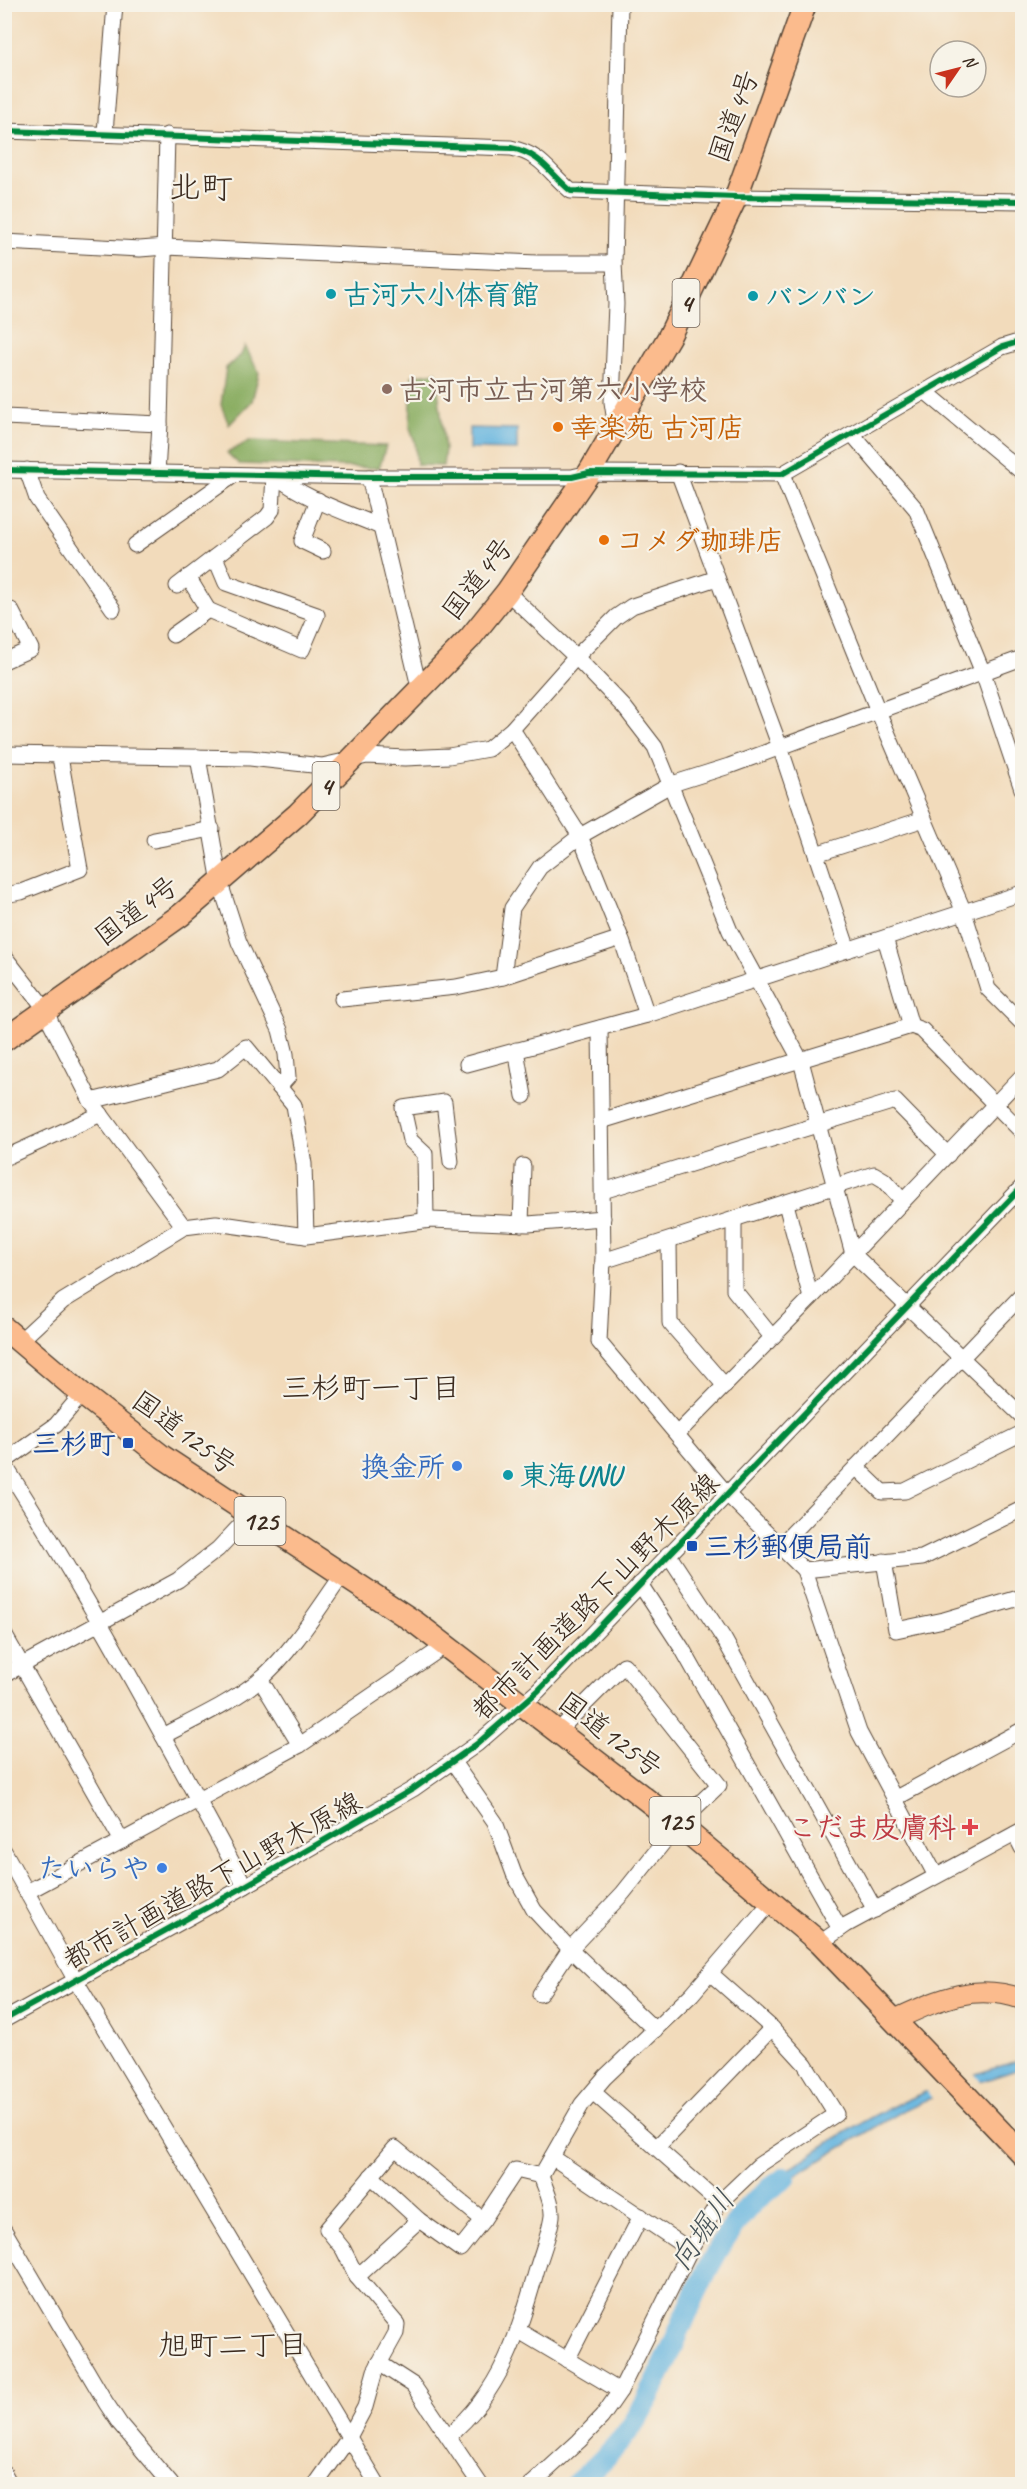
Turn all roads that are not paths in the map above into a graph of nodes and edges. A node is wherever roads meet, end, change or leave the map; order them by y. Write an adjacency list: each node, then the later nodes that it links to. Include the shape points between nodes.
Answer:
1 (115, 4): 5 (street)
2 (620, 4): 7 (street)
3 (805, 4): 8 (highway, 国道4号 / 4)
4 (4, 131): 5 (street)
5 (105, 134): 6 (street)
6 (167, 135): 7 (street, via 511,148 527,151 539,159 571,191); 11 (street)
7 (616, 192): 8 (street); 12 (street)
8 (736, 197): 9 (street); 16 (highway, 国道4号 / 4, via 670,335)
9 (1023, 201)
10 (4, 242): 11 (street)
11 (165, 247): 12 (street); 17 (street)
12 (614, 263): 16 (street, via 612,402)
13 (1022, 342): 14 (street, via 1002,347)
14 (926, 392): 18 (street); 22 (street)
15 (4, 417): 17 (street)
16 (619, 423): 24 (highway, 国道4号 / 4)
17 (160, 424): 23 (street)
18 (853, 435): 25 (street); 43 (street, via 916,510)
19 (4, 470): 20 (street)
20 (27, 470): 23 (street); 36 (street, via 37,499)
21 (678, 472): 24 (street); 25 (street); 34 (street)
22 (1023, 472)
23 (157, 473): 26 (street)
24 (589, 473): 28 (street, via 572,477); 35 (highway, 国道4号 / 4)
25 (782, 474): 45 (street)
26 (234, 475): 27 (street); 31 (street)
27 (274, 476): 28 (street); 29 (street); 33 (street, via 272,510 267,517)
28 (369, 477): 30 (street)
29 (318, 501): 30 (street); 32 (street, via 302,541)
30 (381, 527): 44 (street)
31 (135, 545)
32 (323, 551)
33 (215, 557): 37 (street, via 182,581); 37 (street, via 226,583 317,615 302,650)
34 (717, 578): 40 (street, via 632,606); 47 (street)
35 (507, 592): 40 (street); 44 (highway, 国道4号 / 4, via 470,639)
36 (113, 609)
37 (208, 610): 39 (street)
38 (4, 612): 42 (street, via 10,610 31,649)
39 (173, 635)
40 (576, 657): 46 (street); 52 (street, via 641,728 655,747)
41 (1023, 658): 43 (street)
42 (4, 661)
43 (982, 673): 45 (street); 53 (street)
44 (420, 691): 51 (highway, 国道4号 / 4)
45 (878, 711): 47 (street); 54 (street)
46 (512, 729): 51 (street, via 488,749 449,756); 56 (street)
47 (780, 747): 52 (street); 58 (street)
48 (4, 754): 49 (street)
49 (60, 757): 50 (street); 61 (street, via 80,869)
50 (198, 757): 51 (street, via 322,765); 55 (street)
51 (352, 759): 59 (highway, 国道4号 / 4, via 298,814)
52 (672, 784): 56 (street); 68 (street, via 727,924)
53 (1023, 789)
54 (924, 819): 58 (street); 62 (street)
55 (212, 829): 57 (street); 59 (street)
56 (580, 836): 63 (street); 67 (street, via 540,867 512,908)
57 (154, 840)
58 (816, 854): 65 (street)
59 (220, 883): 70 (highway, 国道4号 / 4); 80 (street, via 239,942 280,1030 288,1077)
60 (1023, 893): 62 (street)
61 (4, 896)
62 (964, 912): 64 (street); 72 (street, via 988,989)
63 (621, 938): 67 (street); 71 (street)
64 (885, 938): 65 (street); 73 (street)
65 (848, 950): 68 (street)
66 (4, 956): 70 (street)
67 (503, 977): 69 (street, via 456,987)
68 (758, 979): 71 (street); 77 (street)
69 (342, 999)
70 (47, 1011): 75 (highway, 国道4号 / 4); 82 (street)
71 (647, 1015): 74 (street)
72 (1023, 1023)
73 (911, 1026): 77 (street); 83 (street, via 922,1030)
74 (600, 1028): 76 (street); 85 (street)
75 (4, 1040)
76 (516, 1050): 78 (street); 81 (street)
77 (801, 1061): 85 (street); 86 (street)
78 (467, 1064)
79 (1023, 1076): 83 (street)
80 (279, 1087): 82 (street, via 246,1047 218,1069); 102 (street, via 294,1105 296,1116 304,1164)
81 (524, 1096)
82 (92, 1101): 84 (street)
83 (994, 1105): 87 (street); 88 (street)
84 (101, 1114): 89 (street); 101 (street)
85 (601, 1121): 94 (street)
86 (817, 1125): 88 (street, via 895,1101); 93 (street); 94 (street)
87 (1023, 1132)
88 (948, 1155): 95 (street)
89 (4, 1158)
90 (451, 1161): 98 (street, via 444,1102 403,1108 410,1140 425,1154)
91 (523, 1166): 100 (street)
92 (1023, 1187): 107 (street, 都市計画道路下山野木原線)
93 (835, 1188): 95 (street, via 874,1174); 96 (street); 104 (street)
94 (603, 1191): 97 (street)
95 (903, 1202): 104 (street)
96 (786, 1204): 99 (street); 106 (street)
97 (603, 1218): 100 (street); 105 (street)
98 (426, 1220): 100 (street); 102 (street)
99 (734, 1220): 103 (street); 110 (street, via 734,1290)
100 (521, 1224)
101 (184, 1227): 102 (street, via 216,1223); 109 (street)
102 (306, 1236)
103 (669, 1241): 105 (street); 112 (street, via 670,1323)
104 (853, 1254): 106 (street); 107 (street)
105 (603, 1262): 116 (street, via 599,1342)
106 (811, 1298): 110 (street)
107 (907, 1306): 111 (street); 119 (street, 都市計画道路下山野木原線)
108 (1019, 1306): 111 (street)
109 (12, 1335): 113 (highway, 国道125号 / 125)
110 (772, 1337): 112 (street)
111 (961, 1358): 114 (street); 118 (street)
112 (725, 1386): 116 (street)
113 (82, 1394): 117 (street, via 56,1425); 121 (highway, 国道125号 / 125, via 163,1457)
114 (1023, 1416)
115 (1023, 1433): 118 (street, via 905,1491 882,1492)
116 (677, 1434): 119 (street)
117 (4, 1463): 129 (street)
118 (856, 1467): 122 (street)
119 (726, 1493): 122 (street); 123 (street, 都市計画道路下山野木原線)
120 (1023, 1509): 124 (street, via 922,1558)
121 (250, 1515): 126 (highway, 国道125号 / 125); 129 (street, via 218,1549 178,1580)
122 (780, 1547): 125 (street)
123 (668, 1554): 127 (street, 都市計画道路下山野木原線); 151 (street, via 724,1639)
124 (884, 1561): 125 (street); 128 (street, via 896,1630)
125 (804, 1570): 141 (street, via 859,1732)
126 (343, 1574): 131 (highway, 国道125号 / 125); 134 (street, via 319,1610)
127 (640, 1584): 135 (street, 都市計画道路下山野木原線); 152 (street, via 689,1660)
128 (1023, 1597)
129 (100, 1623): 132 (street); 138 (street)
130 (4, 1634): 132 (street)
131 (446, 1645): 135 (highway, 国道125号 / 125); 139 (street)
132 (22, 1665): 133 (street); 145 (street)
133 (4, 1675)
134 (260, 1679): 138 (street); 139 (street)
135 (523, 1704): 137 (highway, 国道125号 / 125); 140 (street, 都市計画道路下山野木原線)
136 (1023, 1730): 141 (street)
137 (558, 1731): 143 (highway, 国道125号 / 125); 143 (street, via 624,1665 719,1785)
138 (163, 1736): 142 (street)
139 (300, 1745): 142 (street)
140 (453, 1762): 148 (street, 都市計画道路下山野木原線, via 381,1809); 154 (street, via 495,1822 514,1874 534,1910)
141 (894, 1799): 147 (street)
142 (198, 1800): 145 (street); 148 (street)
143 (678, 1824): 150 (highway, 国道125号 / 125); 154 (street, via 623,1893)
144 (1020, 1837): 147 (street)
145 (122, 1841): 149 (street)
146 (4, 1851): 149 (street)
147 (936, 1876): 151 (street)
148 (245, 1886): 156 (street, 都市計画道路下山野木原線)
149 (27, 1892): 156 (street)
150 (772, 1901): 153 (highway, 国道125号 / 125); 155 (street)
151 (874, 1910): 152 (street)
152 (840, 1929): 153 (street)
153 (820, 1943): 160 (highway, 国道125号 / 125)
154 (570, 1949): 157 (street); 162 (street)
155 (710, 1973): 161 (street); 162 (street)
156 (76, 1981): 159 (street, 都市計画道路下山野木原線); 181 (street)
157 (540, 1994)
158 (1023, 1999): 160 (main road, via 986,1991 966,1993 928,2004)
159 (4, 2020)
160 (894, 2020): 165 (highway, 国道125号 / 125)
161 (772, 2028): 164 (street); 169 (street, via 805,2064 836,2114 759,2165)
162 (655, 2030): 163 (street)
163 (593, 2092): 164 (street); 166 (street)
164 (657, 2147): 169 (street)
165 (1023, 2154)
166 (552, 2157): 168 (street); 170 (street)
167 (371, 2176): 171 (street); 172 (street, via 395,2148); 175 (street, via 327,2229 344,2249)
168 (541, 2176): 172 (street, via 516,2170); 176 (street, via 552,2214)
169 (719, 2203): 174 (street)
170 (641, 2216): 174 (street); 177 (street)
171 (419, 2220): 172 (street, via 460,2249); 175 (street)
172 (483, 2220)
173 (4, 2230): 184 (street, via 106,2403)
174 (690, 2250): 179 (street)
175 (357, 2277): 178 (street, via 397,2324)
176 (519, 2331): 177 (street); 180 (street, via 482,2399)
177 (567, 2360): 179 (street)
178 (379, 2363): 180 (street, via 414,2385); 181 (street, via 365,2407)
179 (620, 2391): 188 (street, via 579,2441)
180 (448, 2436): 187 (street)
181 (348, 2439): 185 (street); 186 (street)
182 (4, 2473): 183 (street)
183 (10, 2484)
184 (171, 2484)
185 (316, 2484)
186 (377, 2484)
187 (480, 2484)
188 (532, 2484)

